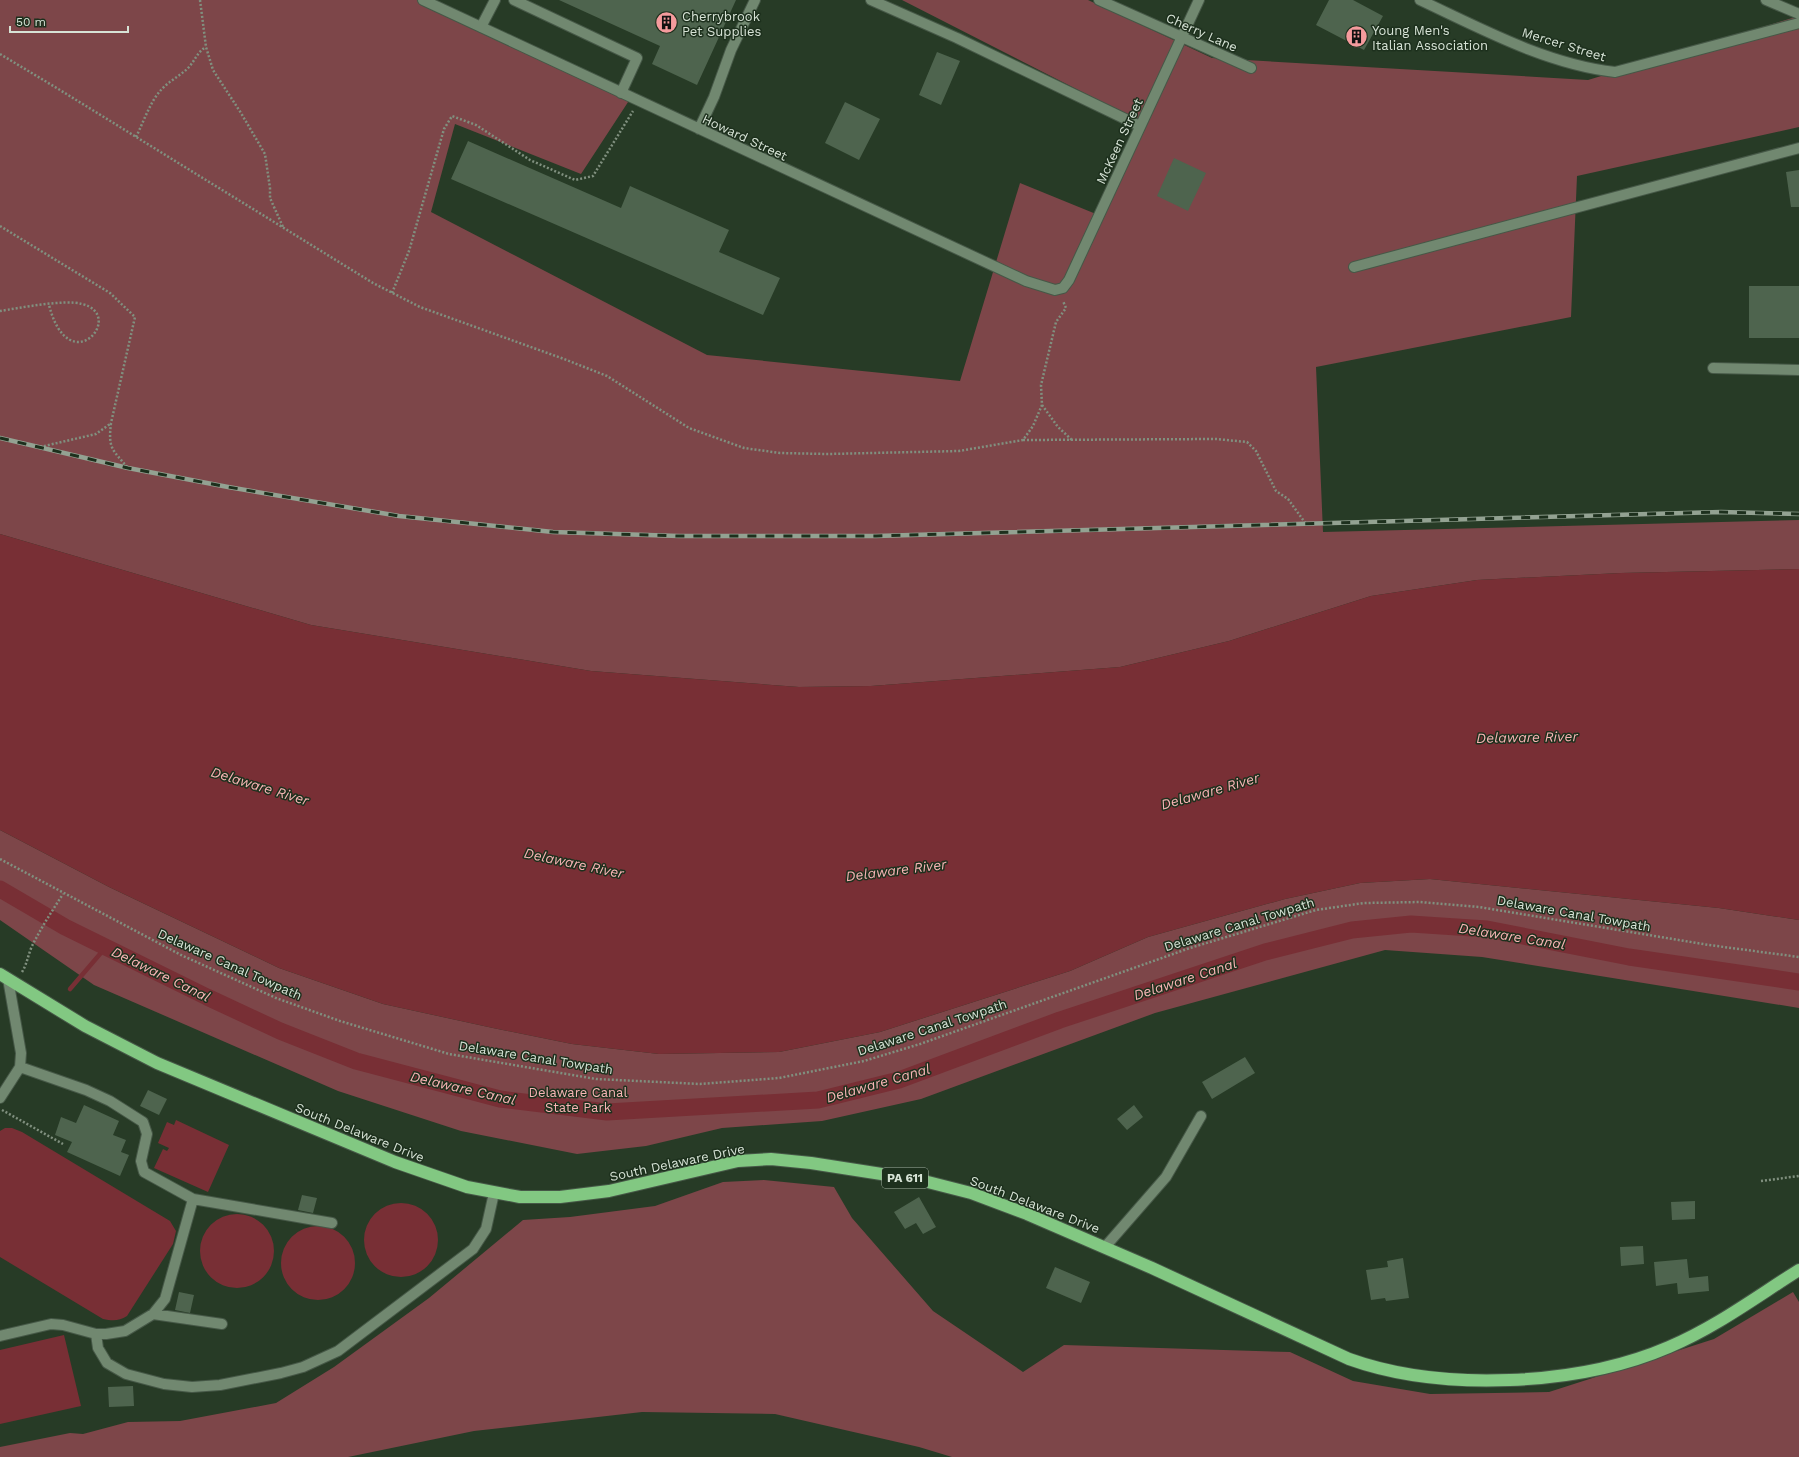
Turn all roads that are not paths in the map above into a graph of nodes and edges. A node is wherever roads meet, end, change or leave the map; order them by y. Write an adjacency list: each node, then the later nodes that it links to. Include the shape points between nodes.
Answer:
1 (423, 0): 12 (street, Howard Street)
2 (495, 0): 12 (street)
3 (514, 0): 15 (street, via 637,58)
4 (755, 0): 17 (street, via 731,50)
5 (871, 0): 16 (street, via 957,38)
6 (1099, 0): 13 (street, Cherry Lane)
7 (1199, 0): 13 (street, McKeen Street)
8 (1420, 0): 11 (street, Mercer Street, via 1524,48 1593,69 1615,72)
9 (1766, 0): 10 (street)
10 (1799, 14)
11 (1799, 23)
12 (481, 27): 15 (street, Howard Street)
13 (1181, 37): 14 (street, Cherry Lane); 16 (street, McKeen Street)
14 (1251, 68)
15 (621, 93): 17 (street, Howard Street)
16 (1140, 126): 20 (street, McKeen Street, via 1069,280)
17 (699, 129): 20 (street, Howard Street, via 1026,281 1045,288)
18 (1799, 148): 19 (street)
19 (1354, 268)
20 (1059, 289)
21 (1713, 368): 22 (street)
22 (1799, 370)
23 (8, 979): 24 (street, via 21,1053); 27 (highway, South Delaware Drive / PA 611, via 85,1026 157,1063 395,1162 452,1183)
24 (20, 1067): 25 (street); 28 (street, via 86,1090 110,1101 143,1122 147,1134 141,1161 144,1172)
25 (0, 1098)
26 (1201, 1116): 30 (street, via 1166,1177)
27 (494, 1193): 30 (highway, South Delaware Drive / PA 611, via 527,1198 574,1196 609,1191 738,1162 788,1160 920,1180 971,1193); 34 (street, via 486,1229 473,1249 338,1351 303,1367 220,1385 192,1387 164,1384 126,1374 108,1363 98,1348)
28 (193, 1199): 29 (street); 32 (street, via 165,1299)
29 (332, 1223)
30 (1105, 1247): 31 (highway, South Delaware Drive / PA 611, via 1349,1359 1406,1374 1465,1380 1524,1379 1567,1374 1639,1359 1701,1332)
31 (1799, 1270)
32 (153, 1314): 33 (street); 34 (street, via 126,1331)
33 (222, 1324)
34 (96, 1334): 35 (street, via 51,1324)
35 (0, 1336)

